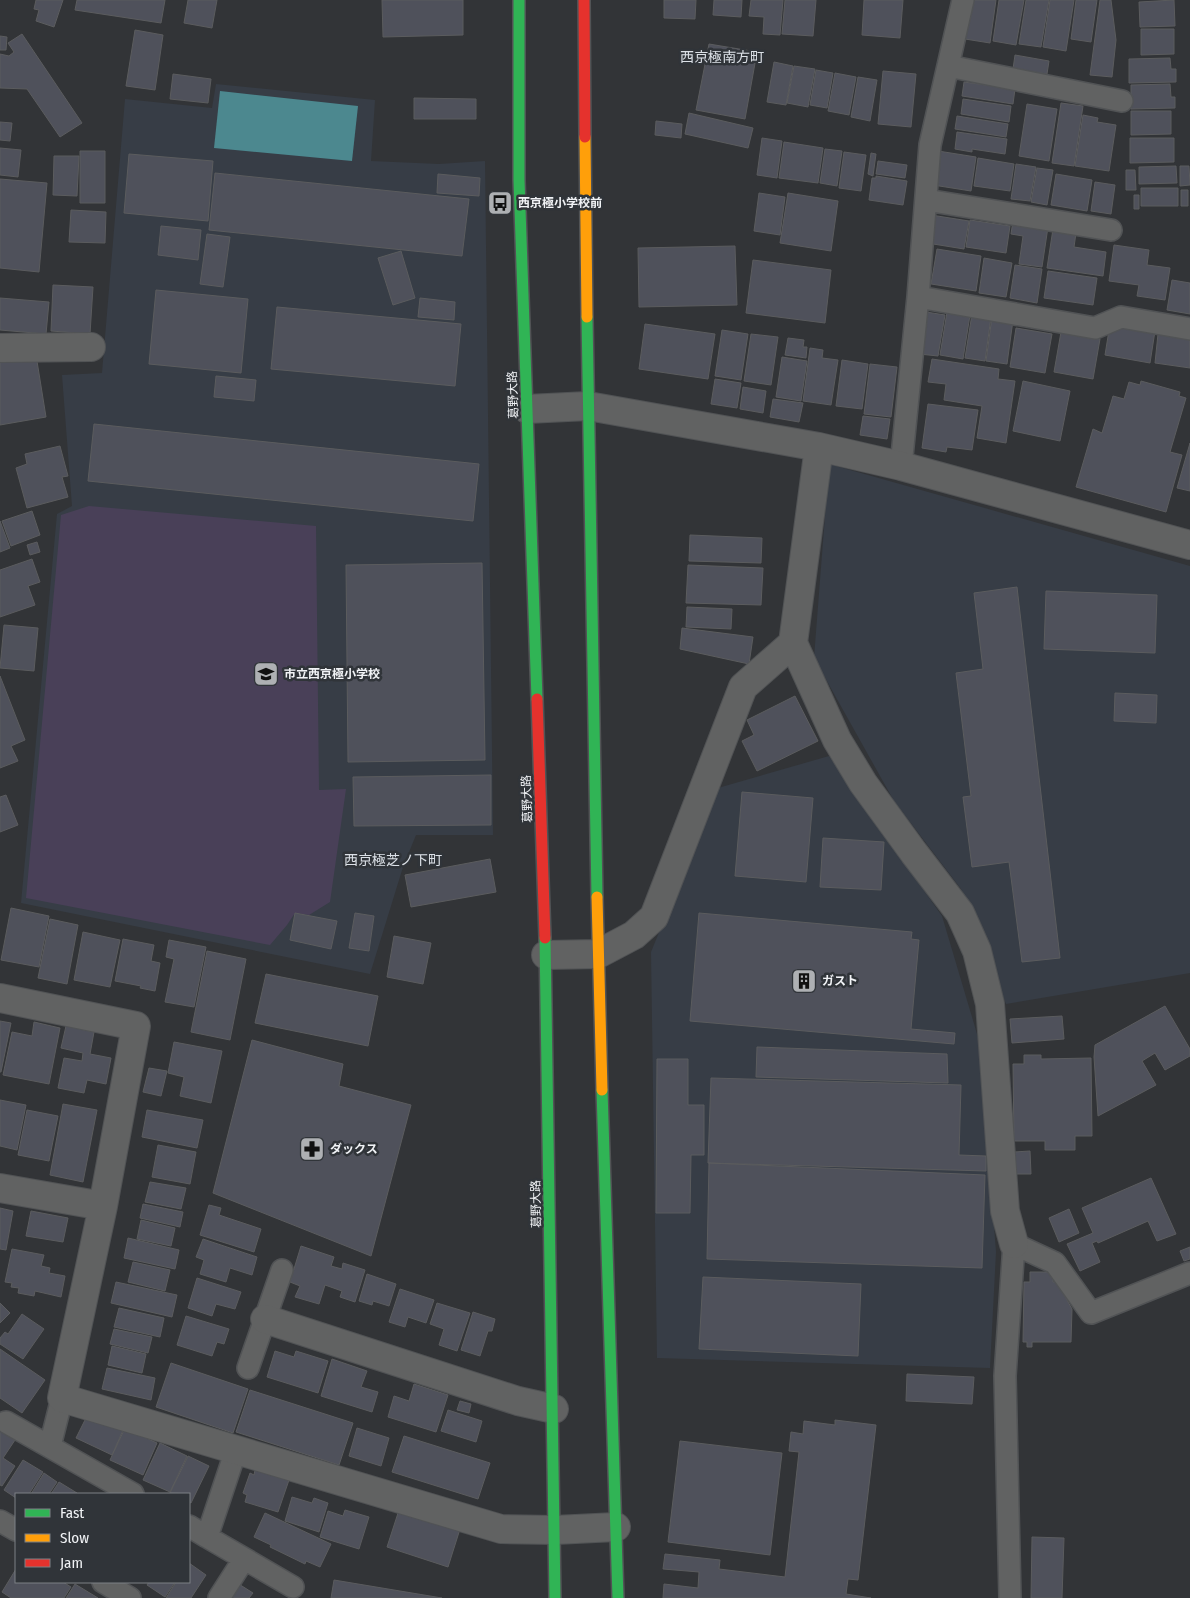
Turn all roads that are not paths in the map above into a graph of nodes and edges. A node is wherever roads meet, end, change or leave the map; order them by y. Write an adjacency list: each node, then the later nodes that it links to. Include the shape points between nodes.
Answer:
1 (519, 0): 13 (street, 葛野大路, via 519,180)
2 (584, 0): 12 (street)
3 (963, 0): 4 (lane)
4 (948, 66): 5 (lane); 6 (lane, via 930,145)
5 (1122, 101)
6 (926, 200): 7 (lane); 8 (lane)
7 (1111, 230)
8 (918, 297): 9 (lane, via 1095,328 1121,317); 15 (lane)
9 (1190, 329)
10 (91, 347): 11 (street)
11 (0, 348)
12 (588, 406): 13 (street); 14 (street); 18 (street)
13 (527, 409): 19 (street, 葛野大路)
14 (819, 447): 15 (street); 17 (street)
15 (901, 466): 16 (street)
16 (1190, 545)
17 (793, 643): 18 (street, via 743,687 654,917 634,935); 23 (street, via 837,740 863,783 960,913 977,951 990,1004 1005,1211)
18 (598, 954): 19 (street); 35 (street)
19 (546, 955): 29 (street, 葛野大路)
20 (0, 998): 22 (street, via 136,1026)
21 (0, 1188): 22 (street)
22 (103, 1206): 28 (street)
23 (1014, 1244): 25 (lane, via 1055,1263 1091,1313); 46 (lane, via 1005,1376)
24 (282, 1270): 26 (lane)
25 (1190, 1273)
26 (265, 1319): 27 (lane); 29 (street, via 518,1401)
27 (248, 1368)
28 (62, 1398): 31 (lane); 32 (street)
29 (554, 1409): 37 (street, 葛野大路)
30 (6, 1422): 31 (lane)
31 (50, 1446): 33 (lane)
32 (236, 1450): 37 (street, via 500,1529); 38 (lane)
33 (131, 1493)
34 (0, 1521): 36 (lane)
35 (616, 1527): 37 (street); 45 (street)
36 (15, 1529)
37 (555, 1530): 44 (street, 葛野大路)
38 (198, 1531): 39 (lane)
39 (244, 1558): 41 (lane); 43 (lane)
40 (105, 1583): 42 (lane)
41 (293, 1587)
42 (130, 1598)
43 (219, 1598)
44 (555, 1598)
45 (618, 1598)
46 (1010, 1598)

